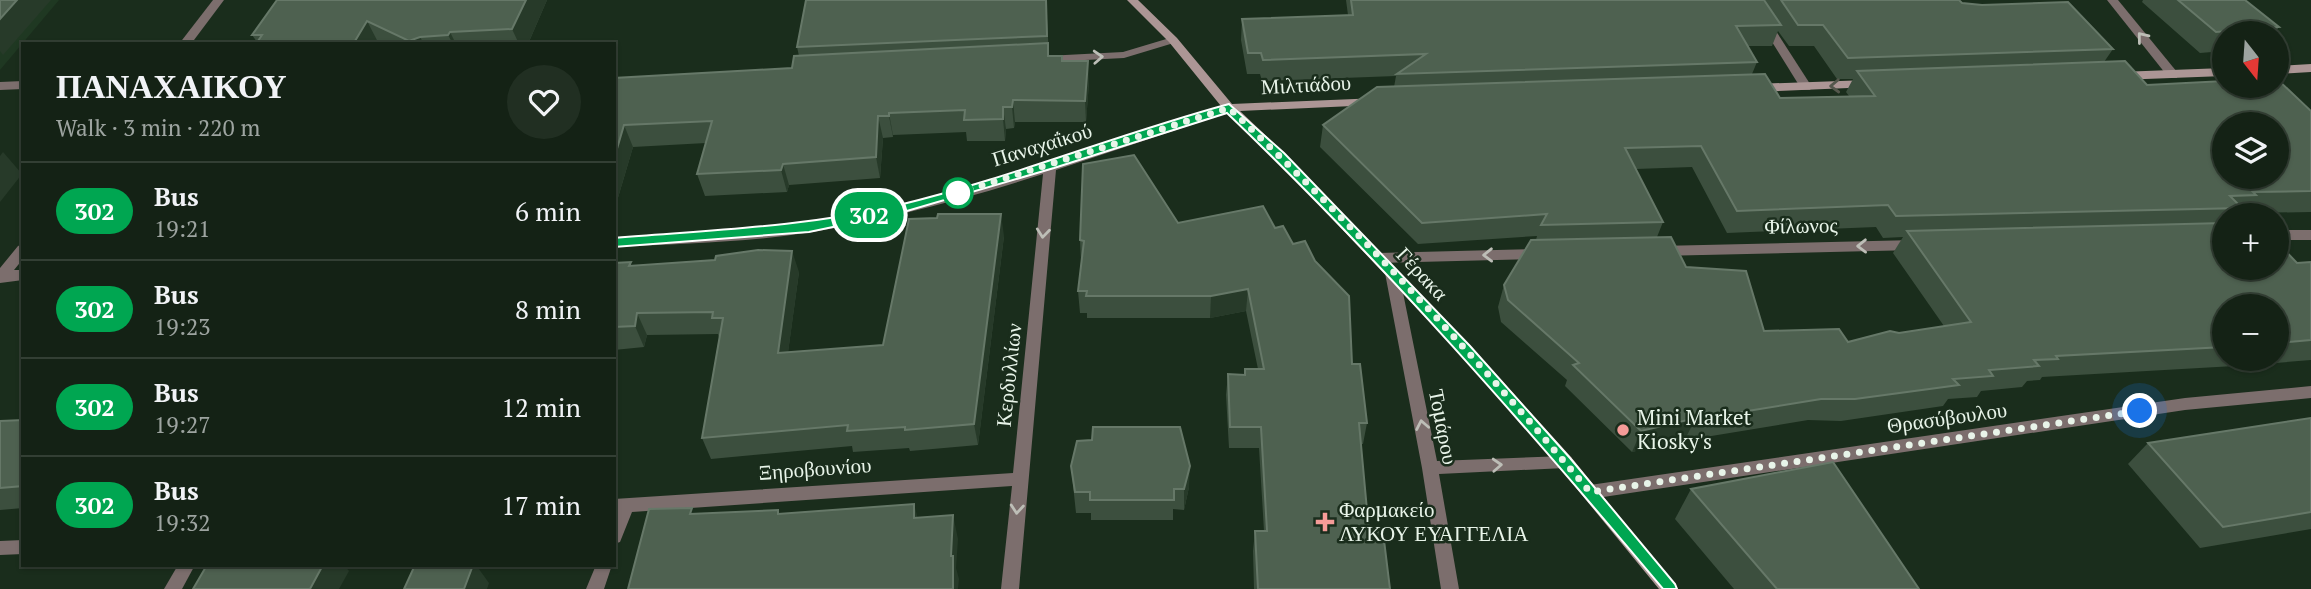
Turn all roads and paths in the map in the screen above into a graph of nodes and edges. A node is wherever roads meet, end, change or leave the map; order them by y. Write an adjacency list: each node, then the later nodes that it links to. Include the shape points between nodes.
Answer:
1 (219, 0): 6 (street)
2 (1132, 0): 5 (street, Γέρακα)
3 (1751, 0): 16 (street)
4 (2112, 0): 11 (street, one-way to 4)
5 (1173, 40): 7 (street, one-way to 5, via 1124,55); 19 (street, Γέρακα)
6 (187, 42)
7 (1027, 60)
8 (2311, 68): 9 (street)
9 (2289, 69)
10 (2212, 73): 11 (street)
11 (2173, 75): 12 (street)
12 (2105, 76)
13 (1888, 84): 16 (street, one-way to 16)
14 (21, 85): 15 (street)
15 (0, 86)
16 (1806, 87): 17 (street)
17 (1737, 89)
18 (1390, 101): 19 (street, Μιλτιάδου)
19 (1229, 108): 20 (street, Παναχαΐκού); 28 (street, Γέρακα)
20 (1050, 166): 23 (street, Παναχαΐκού, via 900,209 809,227); 35 (street, Κερδυλλίων, one-way to 35)
21 (2311, 234): 22 (street)
22 (2289, 235)
23 (616, 242)
24 (1933, 244): 26 (street, Φίλωνος, one-way to 26)
25 (21, 251): 31 (street)
26 (1642, 251)
27 (1559, 254): 28 (street, one-way to 28)
28 (1378, 258): 29 (street, Γέρακα)
29 (1392, 273): 33 (street, Γέρακα); 34 (street, Τομάρου, one-way to 29)
30 (21, 275): 31 (street)
31 (1, 276)
32 (2311, 392): 36 (street, Θρασύβουλου, via 2185,404)
33 (1564, 462): 34 (street, one-way to 33); 36 (street, Γέρακα)
34 (1430, 468): 46 (street, Τομάρου)
35 (1020, 479): 37 (street, Ξηροβουνίου); 45 (street, Κερδυλλίων, one-way to 45)
36 (1590, 492): 47 (street, Γέρακα)
37 (620, 505): 38 (street)
38 (616, 526)
39 (21, 547): 40 (street)
40 (0, 548)
41 (186, 567): 43 (street)
42 (603, 567): 44 (street)
43 (173, 589)
44 (595, 589)
45 (1010, 589)
46 (1450, 589)
47 (1669, 589)

